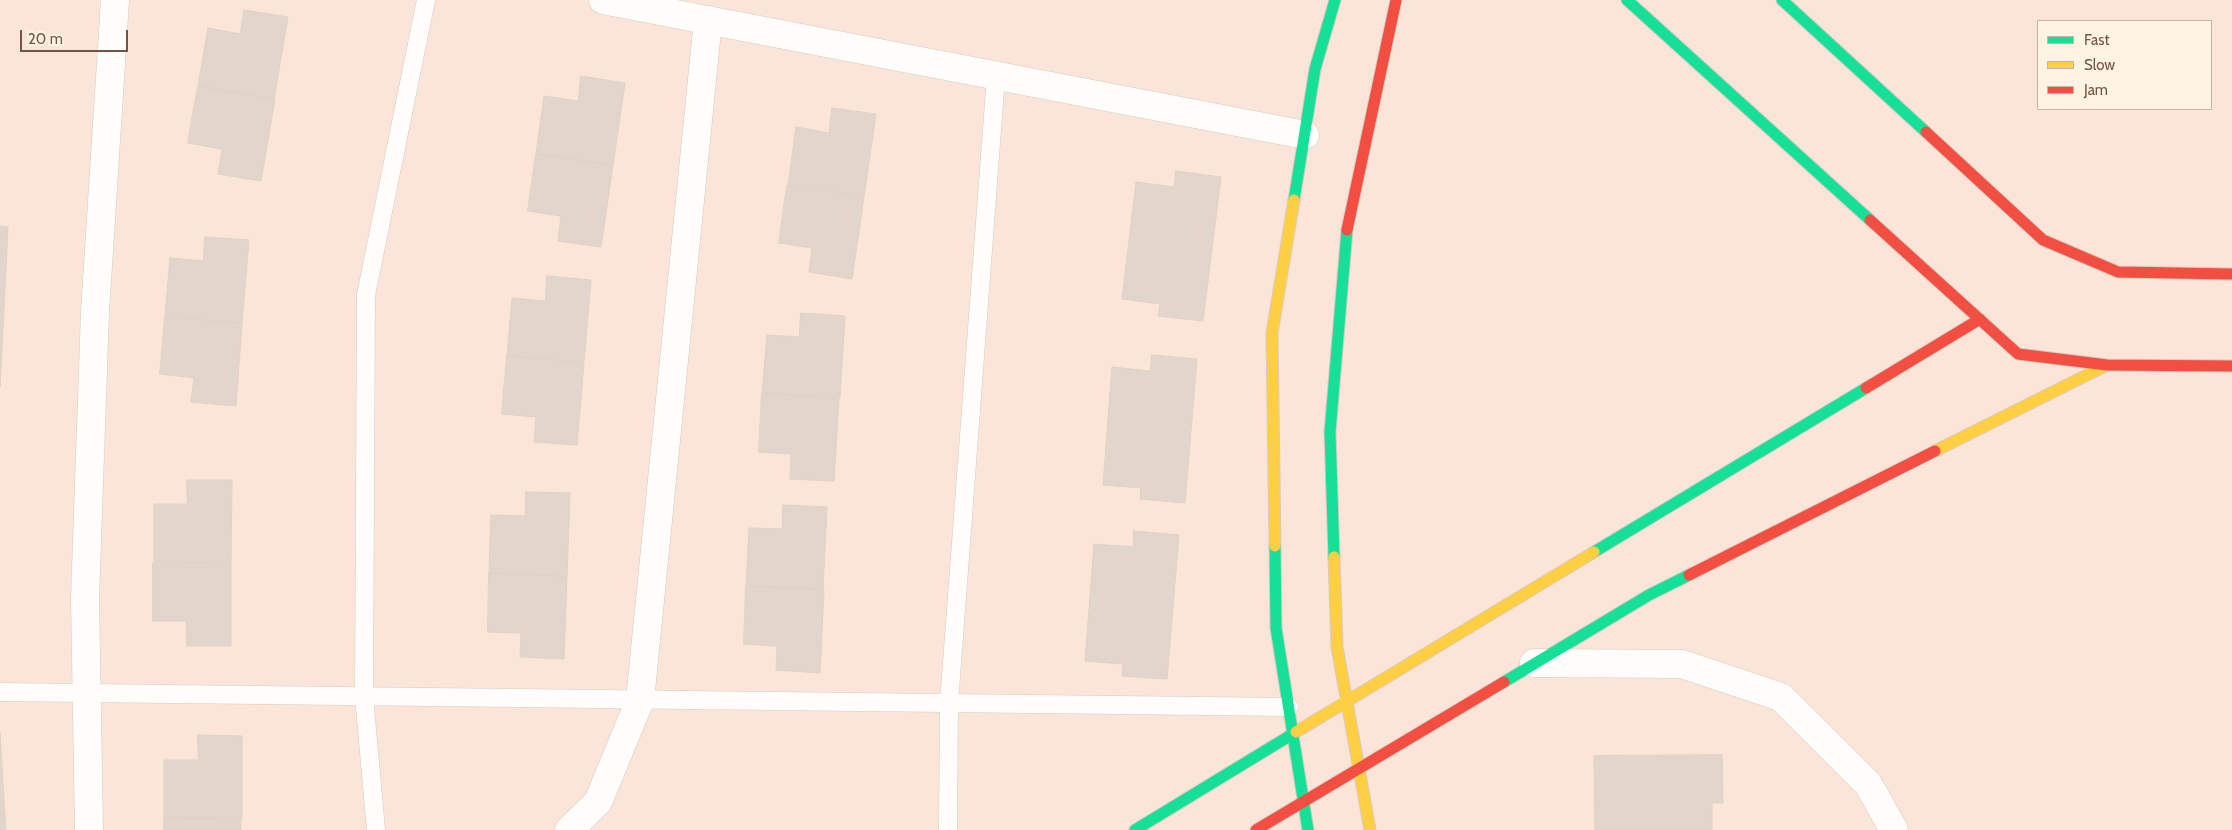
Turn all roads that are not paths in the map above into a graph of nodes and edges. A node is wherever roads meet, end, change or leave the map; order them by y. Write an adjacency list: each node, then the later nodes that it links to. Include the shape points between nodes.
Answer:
1 (115, 0): 17 (street, via 95,312 85,598)
2 (426, 0): 18 (lane, via 366,295)
3 (603, 0): 8 (street)
4 (1336, 0): 10 (street, via 1315,69)
5 (1396, 0): 20 (street, via 1348,222 1330,432 1336,647)
6 (1627, 0): 12 (street)
7 (1782, 0): 11 (street, via 2043,240 2118,272)
8 (708, 20): 9 (street); 19 (street)
9 (996, 76): 10 (street); 21 (lane)
10 (1305, 135): 22 (street, via 1272,333 1276,628)
11 (2232, 274)
12 (1980, 320): 13 (street, via 2018,354); 20 (street)
13 (2108, 365): 14 (street); 15 (street, via 1649,595)
14 (2232, 366)
15 (1534, 664): 24 (street); 34 (street, via 1682,664 1781,697 1868,784)
16 (0, 692): 17 (lane)
17 (87, 693): 18 (lane); 26 (street)
18 (364, 696): 19 (lane); 27 (lane)
19 (640, 700): 21 (lane); 28 (street, via 598,802)
20 (1346, 702): 23 (street); 24 (street)
21 (950, 703): 22 (lane); 29 (lane)
22 (1289, 707): 23 (street)
23 (1292, 735): 25 (street); 30 (street)
24 (1358, 769): 25 (street); 33 (street)
25 (1303, 802): 31 (street); 32 (street)
26 (89, 830)
27 (376, 830)
28 (570, 830)
29 (948, 830)
30 (1135, 830)
31 (1256, 830)
32 (1308, 830)
33 (1370, 830)
34 (1894, 830)

